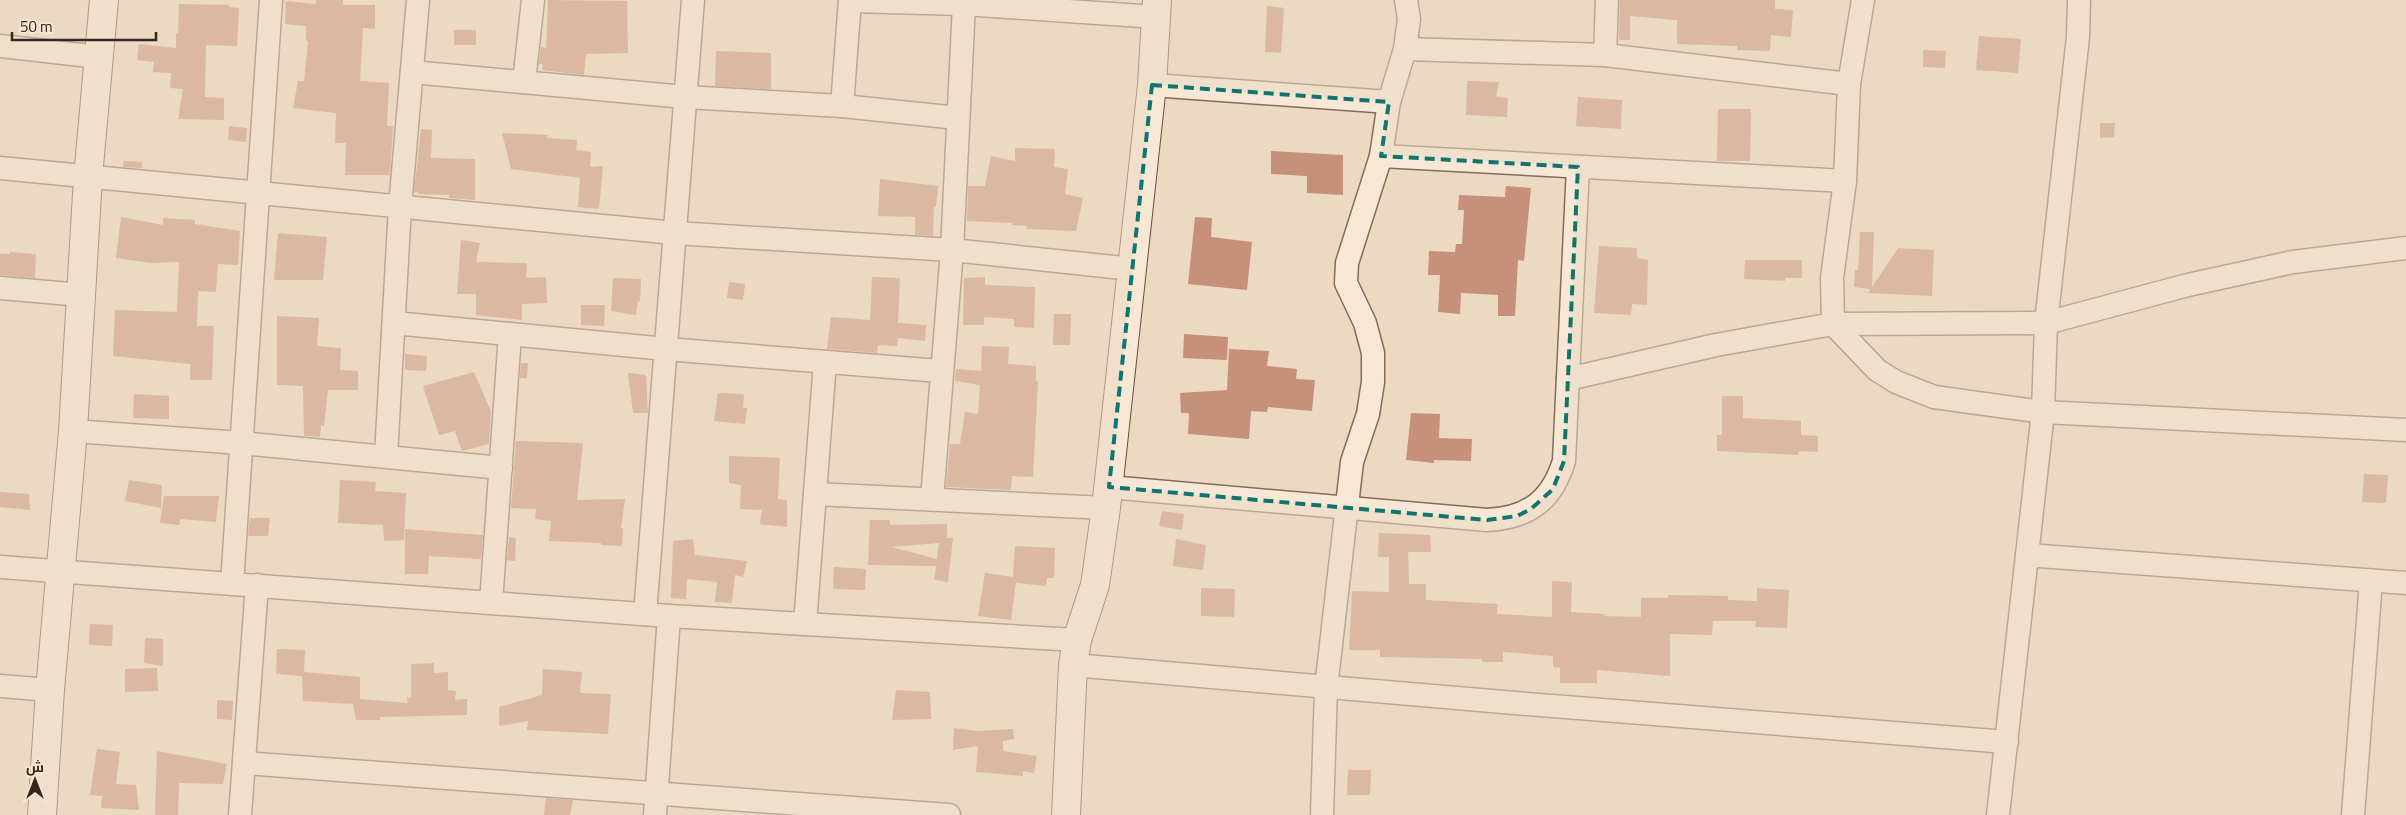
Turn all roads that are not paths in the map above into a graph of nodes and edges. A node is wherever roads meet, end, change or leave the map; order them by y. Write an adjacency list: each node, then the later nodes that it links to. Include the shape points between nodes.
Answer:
1 (104, 0): 16 (street)
2 (271, 0): 30 (street)
3 (418, 0): 17 (street)
4 (533, 0): 18 (street)
5 (693, 0): 21 (street)
6 (850, 0): 11 (street); 23 (street)
7 (1406, 0): 14 (street, via 1409,19)
8 (1607, 0): 15 (street)
9 (1863, 0): 19 (street)
10 (2080, 0): 39 (street)
11 (964, 4): 12 (street); 24 (street)
12 (1156, 8): 20 (street)
13 (0, 46): 16 (street)
14 (1404, 49): 15 (street); 22 (street)
15 (1605, 55): 19 (street)
16 (99, 57): 28 (street)
17 (412, 72): 18 (street); 31 (street)
18 (524, 82): 21 (street)
19 (1849, 84): 29 (street)
20 (1152, 85): 22 (street); 35 (street)
21 (685, 97): 23 (street); 32 (street)
22 (1389, 102): 25 (street)
23 (842, 106): 24 (street)
24 (958, 118): 34 (street)
25 (1382, 156): 26 (street); 55 (street, via 1348,263 1346,283 1365,323 1373,353 1373,382 1368,414 1352,462)
26 (1578, 167): 29 (street); 45 (street)
27 (0, 168): 28 (street)
28 (88, 177): 30 (street); 37 (street)
29 (1845, 181): 40 (street, via 1832,278)
30 (259, 193): 31 (street); 49 (street)
31 (400, 207): 32 (street); 38 (street)
32 (675, 233): 34 (street); 42 (street)
33 (2406, 248): 39 (street, via 2284,264 2188,285)
34 (952, 250): 35 (street); 44 (street)
35 (1133, 269): 53 (street)
36 (0, 288): 37 (street)
37 (82, 295): 48 (street)
38 (394, 323): 41 (street); 50 (street)
39 (2046, 323): 40 (street); 46 (street)
40 (1833, 324): 45 (street, via 1716,345); 46 (street, via 1877,370 1896,382 1934,397)
41 (510, 334): 42 (street); 51 (street)
42 (666, 349): 43 (street); 64 (street)
43 (825, 362): 44 (street); 52 (street)
44 (940, 371): 54 (street)
45 (1568, 379): 55 (street, via 1564,461 1553,488 1531,509 1517,516 1487,520)
46 (2043, 412): 47 (street); 56 (street)
47 (2406, 430)
48 (74, 431): 49 (street); 58 (street)
49 (242, 443): 50 (street); 61 (street)
50 (386, 456): 51 (street)
51 (500, 468): 63 (street)
52 (815, 494): 54 (street); 66 (street)
53 (1108, 497): 54 (street); 55 (street); 67 (street, via 1095,585)
54 (932, 499)
55 (1346, 509): 69 (street)
56 (2027, 554): 59 (street); 71 (street)
57 (0, 567): 58 (street)
58 (60, 572): 61 (street); 70 (street)
59 (2372, 581): 60 (street); 80 (street)
60 (2406, 583)
61 (232, 584): 62 (street)
62 (257, 585): 63 (street); 72 (street)
63 (491, 603): 64 (street)
64 (646, 614): 65 (street)
65 (669, 616): 66 (street); 73 (street)
66 (805, 624): 67 (street)
67 (1075, 653): 69 (street); 77 (street)
68 (0, 686): 70 (street)
69 (1326, 688): 71 (street); 78 (street)
70 (50, 690): 74 (street)
71 (2007, 742): 79 (street)
72 (244, 763): 73 (street); 75 (street)
73 (656, 804): 76 (street)
74 (42, 815)
75 (240, 815)
76 (949, 815)
77 (1066, 815)
78 (1322, 815)
79 (1998, 815)
80 (2353, 815)

